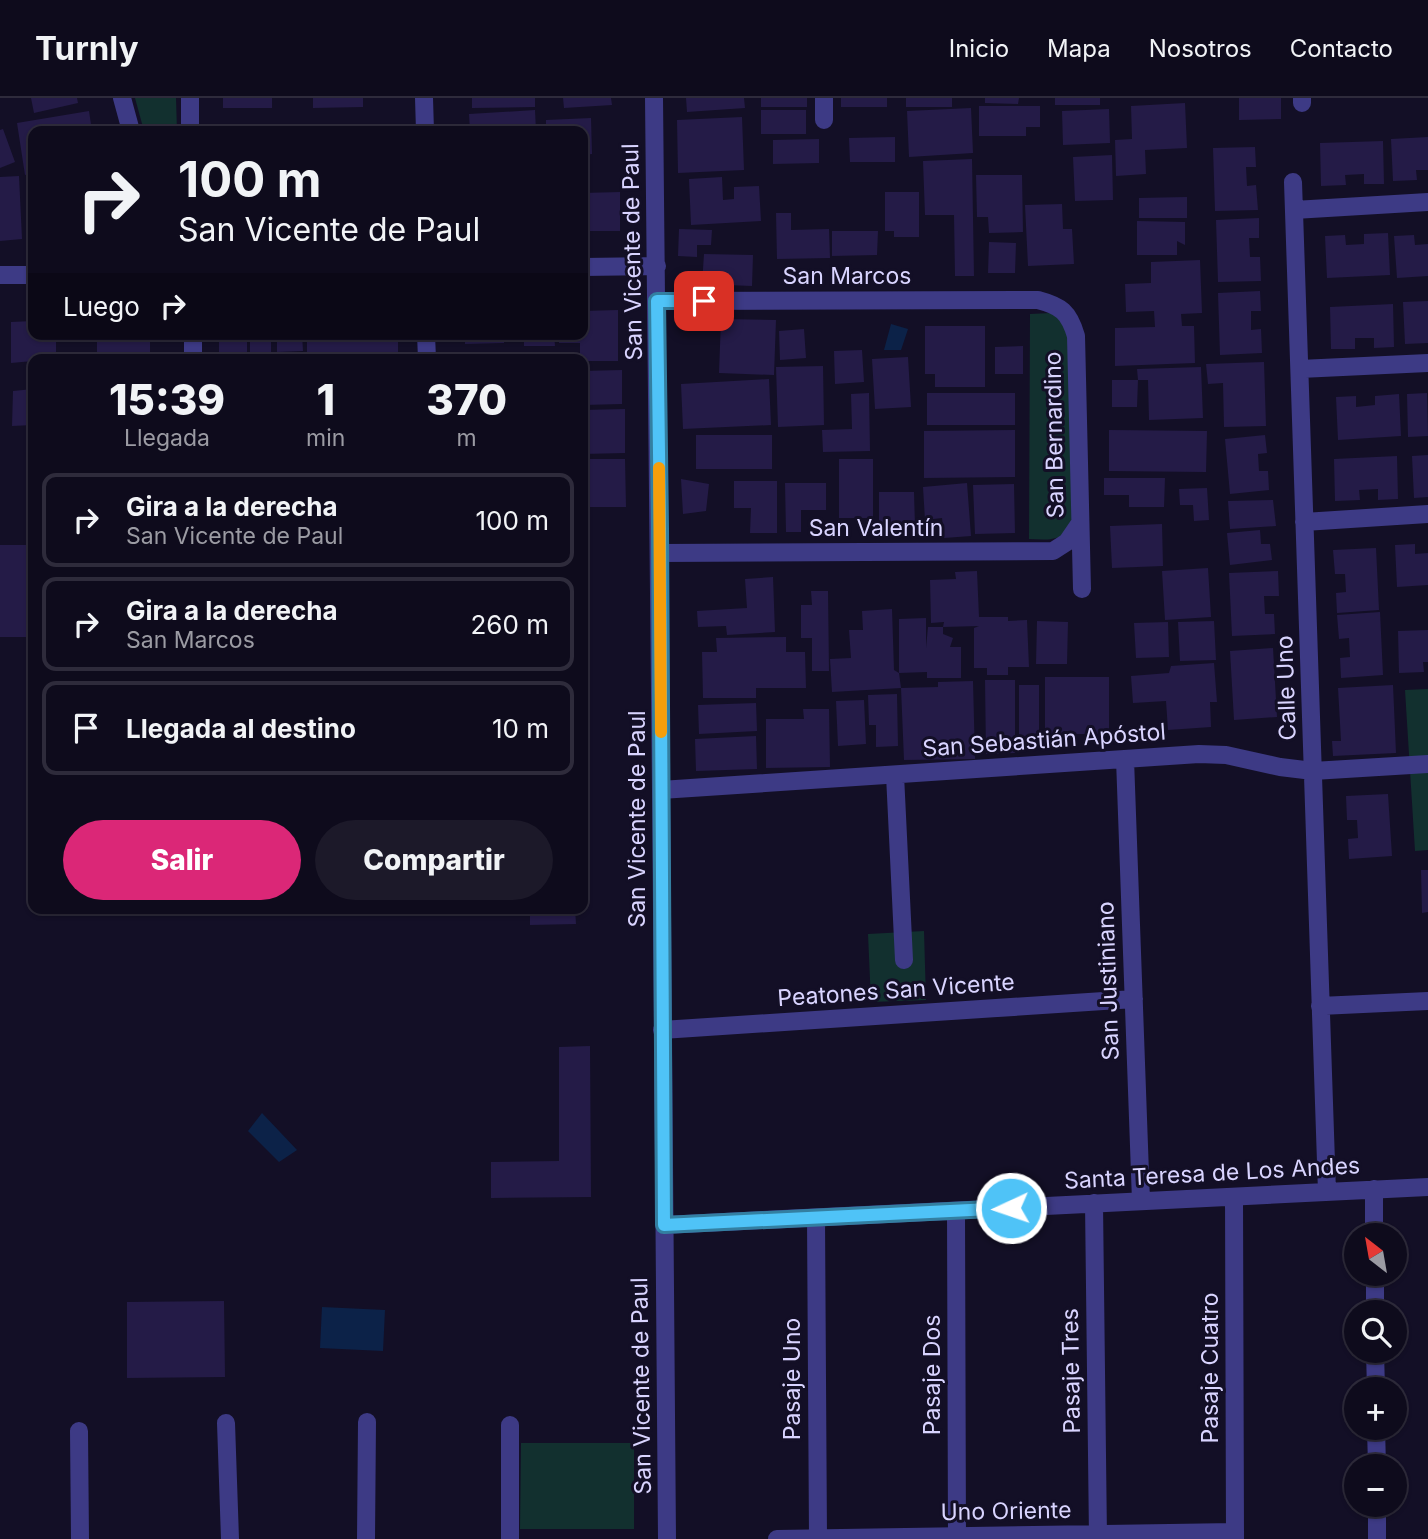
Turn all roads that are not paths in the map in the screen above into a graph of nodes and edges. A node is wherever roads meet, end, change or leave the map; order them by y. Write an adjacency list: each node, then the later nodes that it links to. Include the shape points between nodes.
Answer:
1 (122, 98): 7 (street)
2 (190, 98): 8 (street)
3 (424, 98): 9 (street)
4 (654, 98): 13 (street, San Vicente de Paul)
5 (824, 98): 6 (street)
6 (824, 120)
7 (130, 126)
8 (190, 126)
9 (425, 126)
10 (1293, 182): 12 (street, Calle Uno)
11 (1428, 202): 12 (street)
12 (1294, 210): 20 (street, Calle Uno)
13 (657, 266): 14 (street); 18 (street, San Vicente de Paul)
14 (588, 267)
15 (0, 275): 16 (street)
16 (28, 275)
17 (1038, 300): 18 (street, San Marcos); 23 (street, San Bernardino, via 1065,312 1076,336)
18 (657, 301): 24 (street, San Vicente de Paul)
19 (1428, 363): 20 (street)
20 (1300, 369): 22 (street, Calle Uno)
21 (1428, 514): 22 (street)
22 (1304, 522): 28 (street, Calle Uno)
23 (1080, 523): 24 (street, San Valentín, via 1068,542 1053,551); 25 (street, San Bernardino)
24 (660, 553): 30 (street, San Vicente de Paul)
25 (1082, 589)
26 (1125, 759): 28 (street, San Sebastián Apóstol, via 1226,755); 29 (street, San Sebastián Apóstol); 32 (street, San Justiniano)
27 (1428, 764): 28 (street, San Sebastián Apóstol)
28 (1313, 771): 34 (street, Calle Uno)
29 (895, 775): 30 (street, San Sebastián Apóstol); 31 (street)
30 (661, 790): 35 (street, San Vicente de Paul)
31 (904, 960)
32 (1134, 999): 35 (street, Peatones San Vicente); 40 (street, San Justiniano)
33 (1428, 1001): 34 (street)
34 (1321, 1006): 38 (street, Calle Uno)
35 (662, 1030): 45 (street, San Vicente de Paul)
36 (1428, 1187): 37 (street, Santa Teresa de Los Andes)
37 (1374, 1189): 38 (street, Santa Teresa de Los Andes); 44 (street)
38 (1327, 1192): 39 (street, Santa Teresa de Los Andes)
39 (1234, 1196): 40 (street, Santa Teresa de Los Andes); 51 (street, Pasaje Cuatro)
40 (1140, 1201): 41 (street, Santa Teresa de Los Andes)
41 (1094, 1203): 42 (street, Santa Teresa de Los Andes); 52 (street, Pasaje Tres)
42 (956, 1210): 43 (street, Santa Teresa de Los Andes); 53 (street, Pasaje Dos)
43 (816, 1218): 45 (street, Santa Teresa de Los Andes); 60 (street, Pasaje Uno)
44 (1374, 1223)
45 (664, 1225): 58 (street, San Vicente de Paul)
46 (367, 1422): 56 (street)
47 (226, 1423): 55 (street)
48 (510, 1424): 57 (street)
49 (79, 1431): 54 (street)
50 (1377, 1517): 61 (street)
51 (1235, 1536): 52 (street, Uno Oriente)
52 (1098, 1537): 53 (street, Uno Oriente)
53 (957, 1538): 60 (street, Uno Oriente)
54 (80, 1539)
55 (230, 1539)
56 (366, 1539)
57 (510, 1539)
58 (667, 1539)
59 (776, 1539): 60 (street, Uno Oriente)
60 (818, 1539)
61 (1377, 1539)

